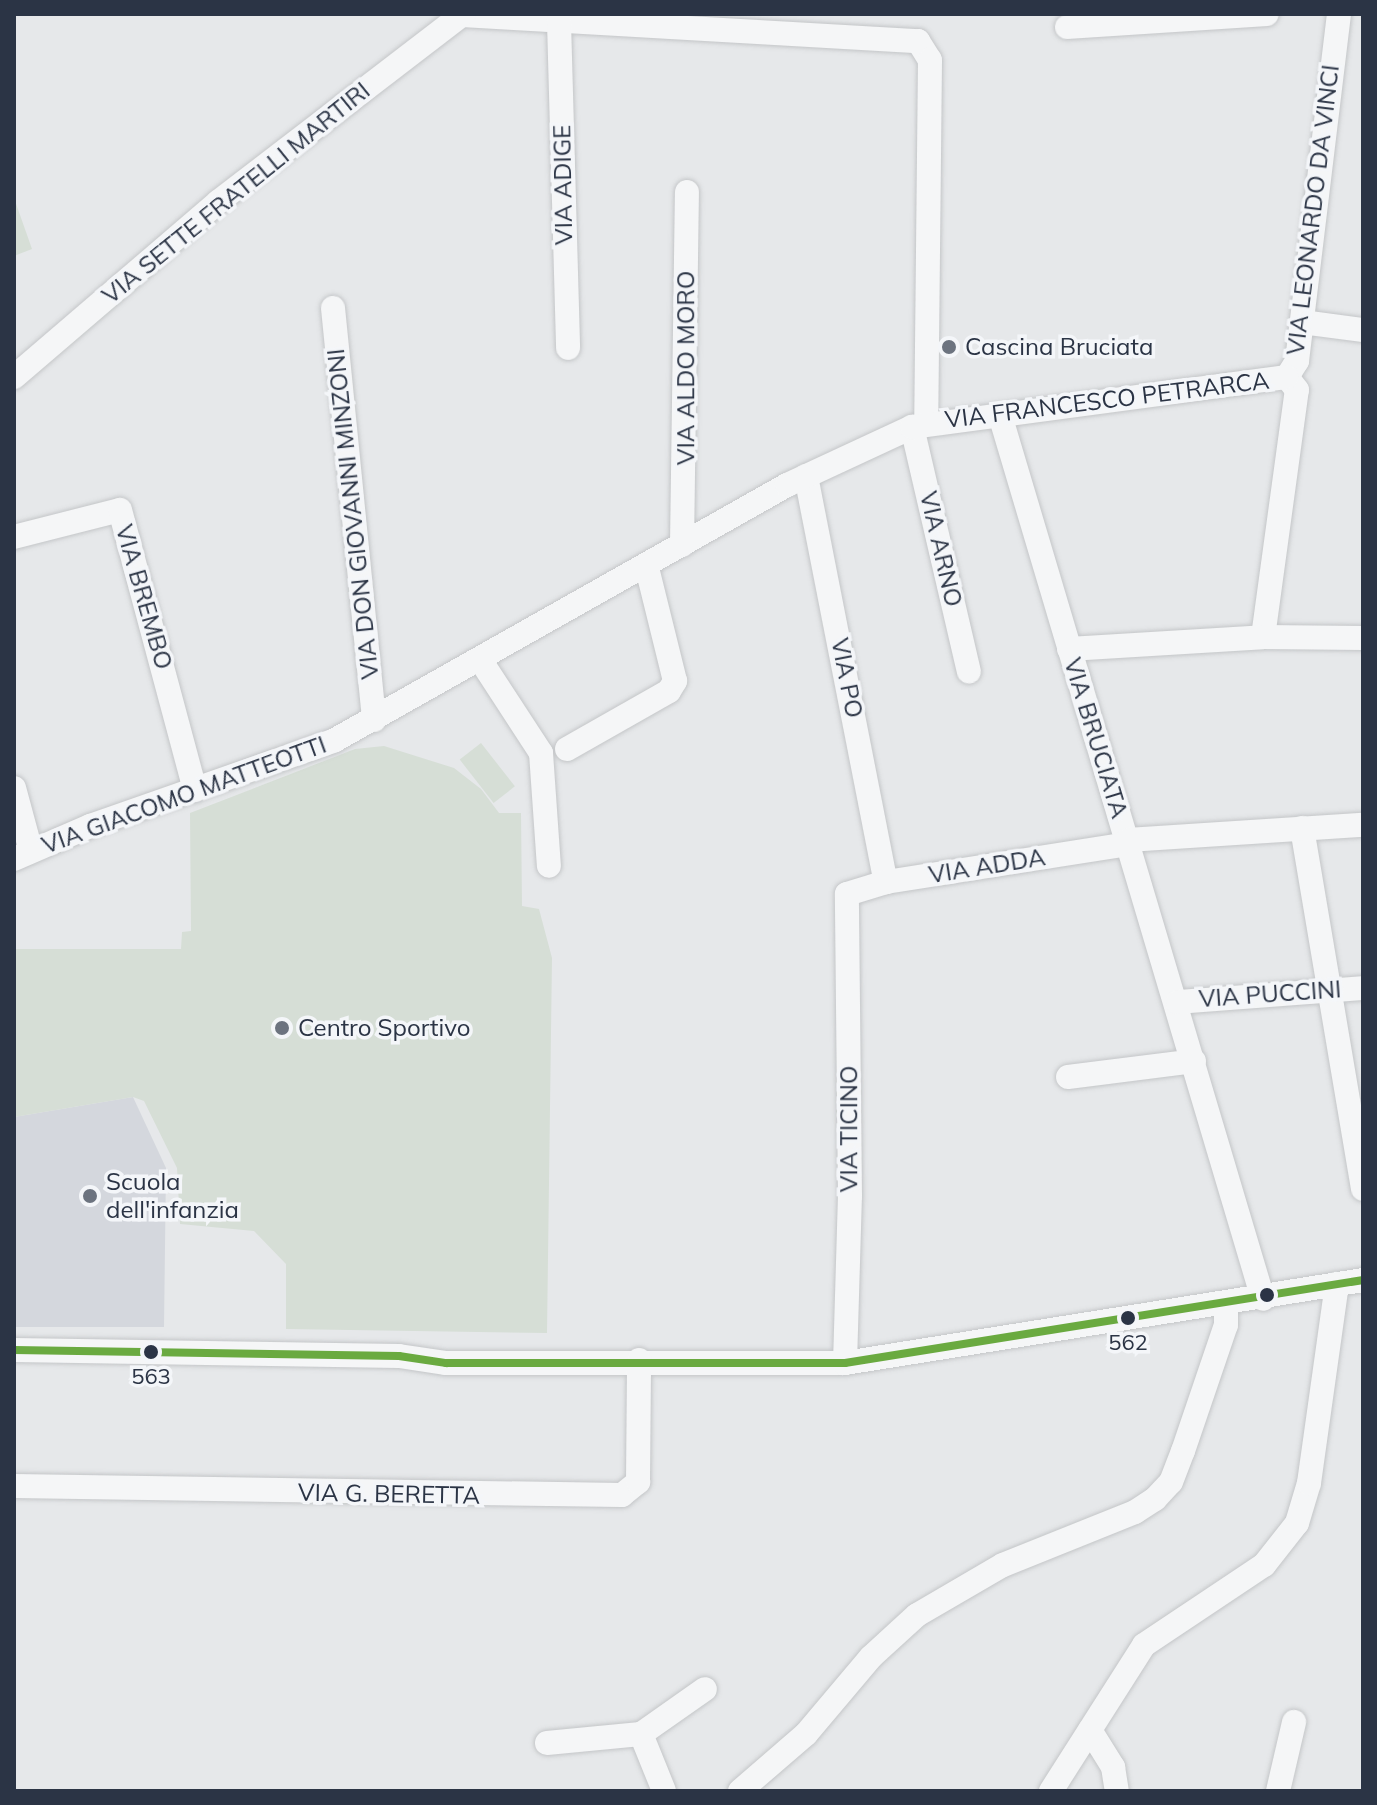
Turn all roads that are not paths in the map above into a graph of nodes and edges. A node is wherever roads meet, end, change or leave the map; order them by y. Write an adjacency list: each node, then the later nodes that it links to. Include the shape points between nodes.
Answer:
1 (463, 14): 4 (street); 12 (street, VIA SETTE FRATELLI MARTIRI, via 218,202)
2 (1267, 14): 6 (street)
3 (1337, 14): 9 (street, VIA LEONARDO DA VINCI)
4 (559, 22): 5 (street); 11 (street, VIA ADIGE)
5 (812, 25): 15 (street, via 918,41 930,60)
6 (1067, 27)
7 (687, 192): 18 (street, VIA ALDO MORO)
8 (333, 308): 25 (street, VIA DON GIOVANNI MINZONI)
9 (1302, 322): 10 (street); 13 (street, VIA LEONARDO DA VINCI, via 1297,361)
10 (1363, 330)
11 (568, 348)
12 (14, 377)
13 (1287, 377): 14 (street, VIA FRANCESCO PETRARCA); 20 (street, VIA LEONARDO DA VINCI, via 1297,390)
14 (1000, 415): 15 (street, VIA FRANCESCO PETRARCA); 22 (street, VIA BRUCIATA)
15 (919, 425): 16 (street, VIA GIACOMO MATTEOTTI); 24 (street, VIA ARNO)
16 (806, 476): 18 (street, VIA GIACOMO MATTEOTTI); 34 (street, VIA PO)
17 (14, 537): 28 (street, VIA BREMBO, via 120,510)
18 (682, 545): 19 (street, VIA GIACOMO MATTEOTTI)
19 (647, 568): 23 (street, VIA GIACOMO MATTEOTTI); 26 (street, via 675,681 669,691)
20 (1263, 637): 21 (street); 22 (street)
21 (1363, 638)
22 (1069, 649): 31 (street, VIA BRUCIATA)
23 (481, 661): 25 (street, VIA GIACOMO MATTEOTTI); 33 (street, via 541,753)
24 (969, 671)
25 (374, 720): 28 (street, VIA GIACOMO MATTEOTTI, via 301,755)
26 (567, 749)
27 (14, 788): 32 (street)
28 (195, 790): 32 (street, VIA GIACOMO MATTEOTTI)
29 (1363, 825): 30 (street, VIA ADDA)
30 (1302, 828): 31 (street, VIA ADDA); 37 (street)
31 (1128, 842): 34 (street, VIA ADDA); 38 (street, VIA BRUCIATA)
32 (22, 855)
33 (549, 866)
34 (886, 882): 35 (street, VIA ADDA)
35 (847, 894): 48 (street, VIA TICINO, via 850,1196)
36 (1363, 988): 37 (street, VIA PUCCINI)
37 (1330, 989): 38 (street, VIA PUCCINI); 41 (street)
38 (1178, 1002): 39 (street, VIA BRUCIATA)
39 (1194, 1061): 40 (street); 44 (street, VIA BRUCIATA)
40 (1068, 1077)
41 (1363, 1189)
42 (1363, 1280): 43 (street)
43 (1337, 1284): 44 (street); 52 (street, via 1309,1483 1297,1523 1264,1565 1144,1645)
44 (1263, 1299): 45 (street)
45 (1226, 1305): 48 (street); 56 (street, via 1226,1325 1183,1451 1171,1482 1155,1499 1003,1565 917,1615 871,1657 806,1734)
46 (14, 1350): 47 (street, via 399,1356 446,1363)
47 (639, 1360): 48 (street); 49 (street, VIA G. BERETTA, via 638,1482 622,1495)
48 (845, 1363)
49 (14, 1486)
50 (705, 1689): 53 (street)
51 (1294, 1722): 59 (street)
52 (1090, 1730): 57 (street); 58 (street, via 1113,1767)
53 (641, 1734): 54 (street); 55 (street)
54 (547, 1743)
55 (664, 1791)
56 (740, 1791)
57 (1051, 1791)
58 (1117, 1791)
59 (1278, 1791)

